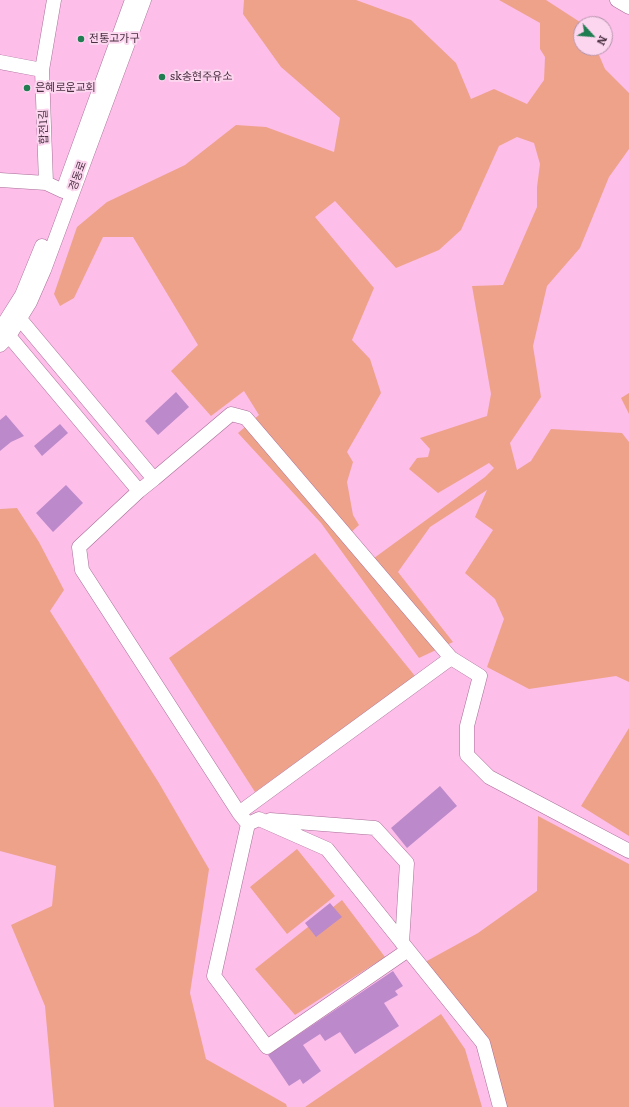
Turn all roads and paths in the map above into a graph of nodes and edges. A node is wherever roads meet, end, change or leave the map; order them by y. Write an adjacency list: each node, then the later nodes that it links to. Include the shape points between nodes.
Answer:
1 (54, 0): 7 (street, 합전1길)
2 (132, 0): 10 (street, 경동로)
3 (144, 0): 11 (street, 경동로, via 44,270)
4 (617, 0): 5 (street)
5 (629, 7)
6 (0, 62): 7 (street)
7 (42, 70): 9 (street, 합전1길)
8 (0, 180): 9 (street)
9 (46, 183): 10 (street)
10 (63, 191): 12 (street, 경동로, via 34,267)
11 (20, 319): 12 (street, 경동로); 13 (street)
12 (3, 337): 14 (street)
13 (154, 479): 14 (street); 15 (street, via 231,414 246,418)
14 (139, 491): 16 (street, via 79,547 82,570)
15 (451, 658): 16 (street); 18 (street, via 480,676 467,726 467,755 489,777)
16 (239, 813): 17 (street)
17 (254, 821): 19 (street, via 327,849); 19 (street, via 375,828 407,863); 19 (street, via 214,976 267,1047)
18 (629, 851)
19 (405, 946): 20 (street, via 483,1043)
20 (500, 1107)

